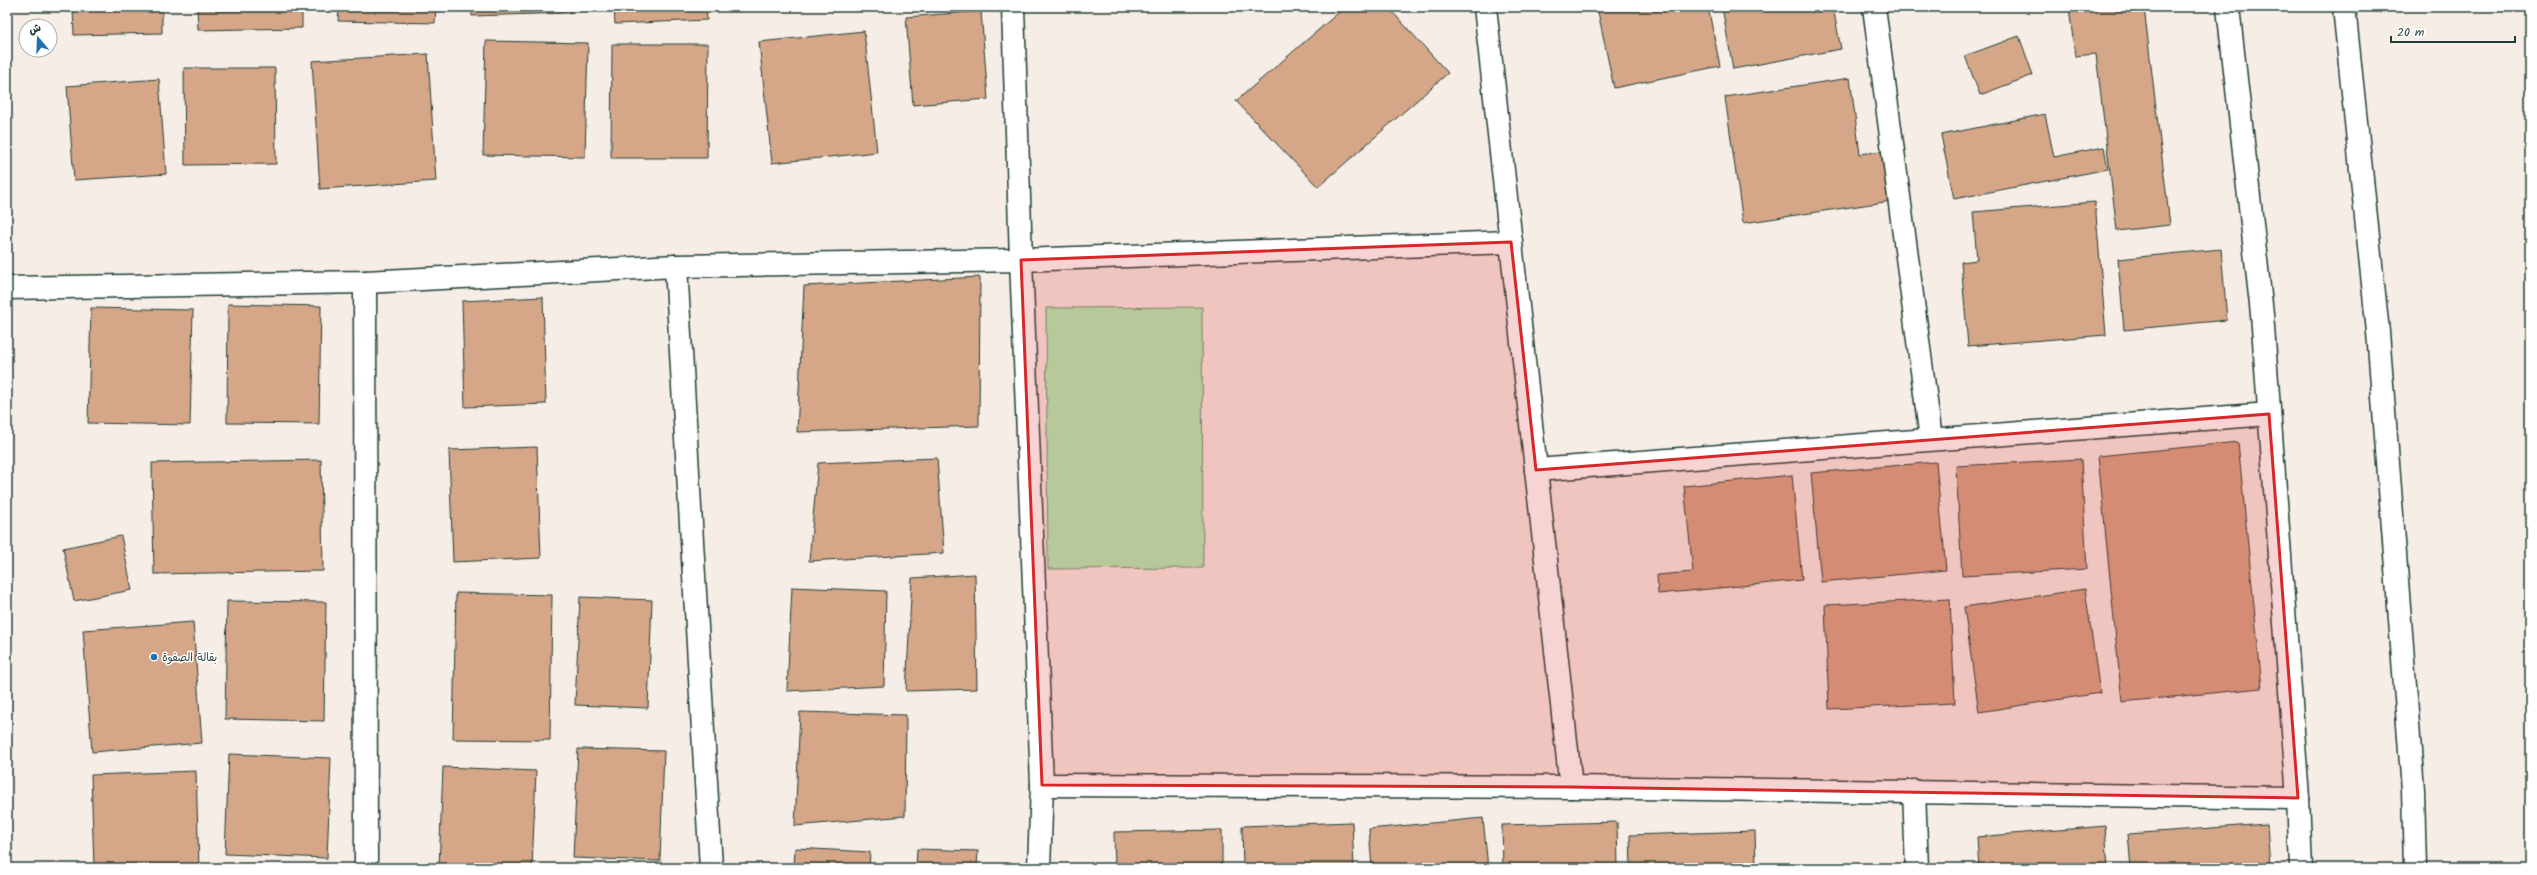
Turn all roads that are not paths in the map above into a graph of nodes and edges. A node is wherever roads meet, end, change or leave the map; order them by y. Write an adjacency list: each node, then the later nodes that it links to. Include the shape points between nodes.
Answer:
1 (1013, 7): 7 (street)
2 (1484, 7): 6 (street)
3 (1874, 7): 12 (street)
4 (2228, 7): 11 (street, via 2262,314)
5 (2344, 7): 23 (street, via 2378,332 2413,790)
6 (1511, 242): 7 (street); 13 (street)
7 (1020, 260): 8 (street); 14 (street)
8 (676, 266): 9 (street); 19 (street)
9 (365, 282): 10 (street); 18 (street)
10 (7, 288)
11 (2269, 414): 12 (street); 17 (street)
12 (1931, 439): 13 (street)
13 (1536, 470): 15 (street)
14 (1042, 785): 15 (street); 20 (street)
15 (1571, 787): 16 (street)
16 (1914, 792): 17 (street); 21 (street)
17 (2298, 798): 22 (street)
18 (366, 868)
19 (711, 868)
20 (1039, 868)
21 (1917, 868)
22 (2300, 868)
23 (2416, 868)

